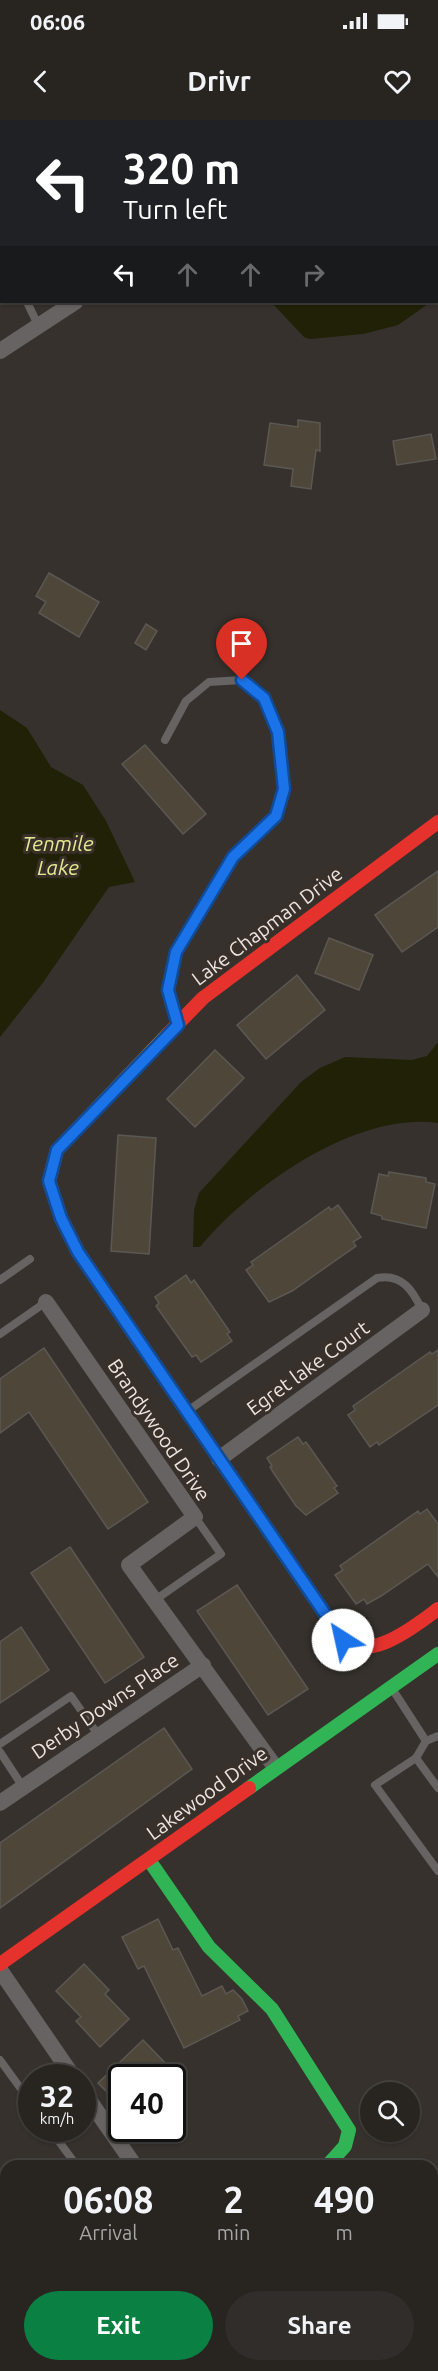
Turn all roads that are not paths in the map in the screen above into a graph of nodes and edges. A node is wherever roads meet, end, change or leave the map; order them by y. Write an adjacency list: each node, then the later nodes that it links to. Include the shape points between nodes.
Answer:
1 (27, 303): 3 (lane)
2 (73, 303): 3 (street)
3 (38, 326): 4 (street)
4 (0, 351)
5 (165, 740): 7 (lane, via 186,701 209,682 242,680 264,698 278,732 284,789 276,816 233,857 176,952 168,990)
6 (438, 822): 7 (street, Lake Chapman Drive, via 203,998)
7 (178, 1025): 13 (street, Lake Chapman Drive, via 57,1150 49,1181 78,1252)
8 (30, 1259): 9 (lane)
9 (0, 1280)
10 (46, 1302): 12 (lane); 15 (street, Brandywood Drive)
11 (423, 1311): 13 (lane, via 402,1281 387,1276 377,1278); 14 (street, Egret lake Court)
12 (0, 1334)
13 (187, 1412): 14 (street, Lake Chapman Drive)
14 (219, 1459): 17 (street, Lake Chapman Drive, via 343,1640 363,1648 393,1643)
15 (195, 1517): 16 (street, Brandywood Drive, via 129,1564); 16 (lane, via 221,1554)
16 (155, 1600): 19 (street, Brandywood Drive)
17 (438, 1609)
18 (438, 1654): 20 (street, Lakewood Drive)
19 (203, 1665): 21 (street, Derby Downs Place); 27 (street, Brandywood Drive)
20 (391, 1687): 23 (lane); 27 (street, Lakewood Drive)
21 (99, 1736): 24 (lane, via 71,1696); 28 (street, Derby Downs Place)
22 (438, 1736): 23 (lane)
23 (426, 1741): 26 (lane)
24 (0, 1744)
25 (0, 1752): 28 (lane)
26 (416, 1758): 29 (lane); 32 (lane, via 375,1785)
27 (275, 1767): 31 (street, Lakewood Drive)
28 (23, 1787): 30 (street, Derby Downs Place)
29 (438, 1788)
30 (0, 1803)
31 (149, 1860): 33 (street, Lakewood Drive); 42 (street, via 209,1947 272,2009 349,2130 345,2146)
32 (438, 1871)
33 (0, 1964)
34 (0, 1970): 36 (street)
35 (0, 2060): 37 (lane)
36 (64, 2064)
37 (18, 2085)
38 (96, 2110): 41 (street)
39 (60, 2142): 40 (lane)
40 (72, 2160)
41 (131, 2160)
42 (332, 2160)

